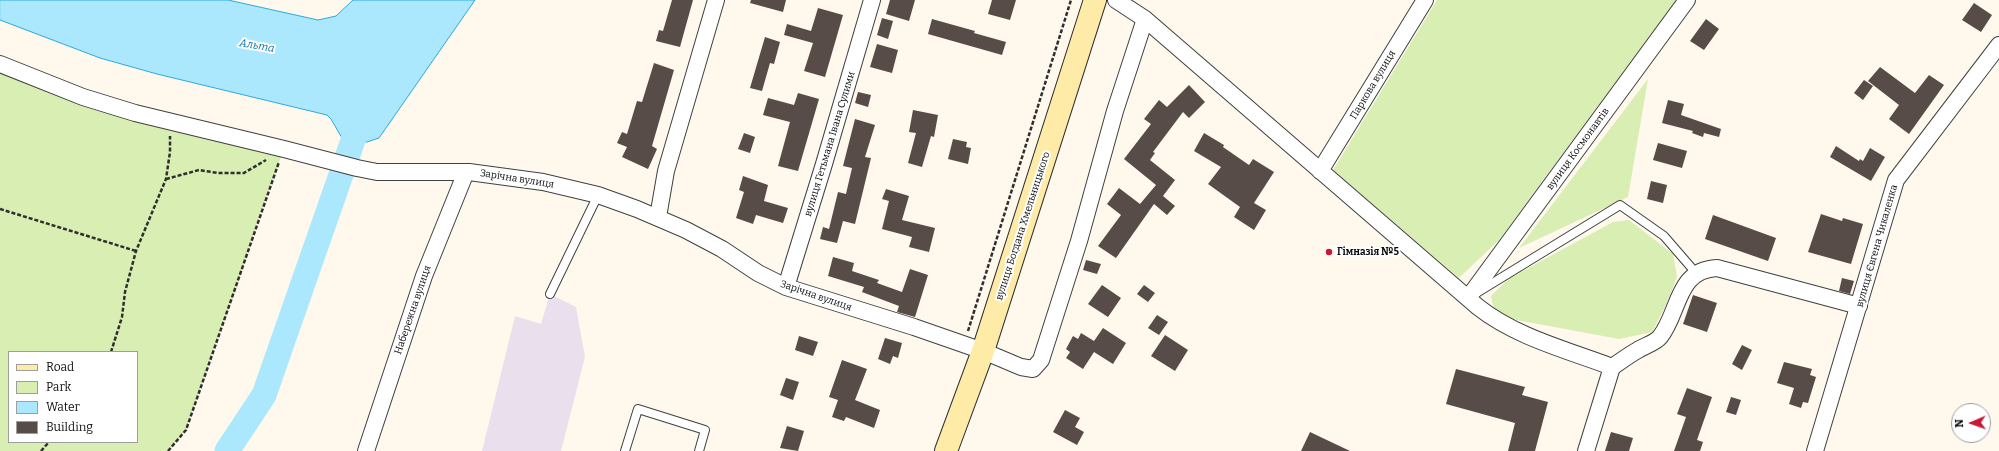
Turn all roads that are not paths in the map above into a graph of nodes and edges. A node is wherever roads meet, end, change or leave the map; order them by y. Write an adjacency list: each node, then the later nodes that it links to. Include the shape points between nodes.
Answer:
1 (716, 0): 13 (street, via 666,171)
2 (872, 0): 15 (street, вулиця Гетьмана Івана Сулими)
3 (1095, 0): 19 (main road, вулиця Богдана Хмельницького)
4 (1116, 0): 7 (street)
5 (1425, 0): 10 (street, Паркова вулиця)
6 (1687, 0): 17 (street, вулиця Космонавтів)
7 (1145, 19): 10 (street); 19 (street, Зарічна вулиця, via 1041,360 1033,369 1027,369)
8 (1999, 45): 18 (street, вулиця Євгена Чикаленка, via 1896,180)
9 (0, 64): 11 (street, Зарічна вулиця, via 90,99 170,122 364,170)
10 (1320, 171): 17 (street)
11 (466, 172): 12 (street, Зарічна вулиця, via 543,182); 21 (street, Набережна вулиця, via 424,276)
12 (598, 195): 13 (street, Зарічна вулиця); 16 (lane)
13 (658, 217): 15 (street, Зарічна вулиця, via 705,240)
14 (1696, 273): 17 (lane, via 1664,236 1620,206); 18 (street, via 1718,268); 20 (street, via 1688,280 1659,338)
15 (786, 287): 19 (street, Зарічна вулиця)
16 (550, 294)
17 (1468, 298): 20 (street, via 1493,319 1510,328)
18 (1860, 306): 26 (street, вулиця Євгена Чикаленка)
19 (974, 348): 24 (main road, вулиця Богдана Хмельницького)
20 (1612, 367): 25 (street)
21 (366, 451)
22 (625, 451): 23 (lane, via 638,408 705,430)
23 (699, 451)
24 (946, 451)
25 (1586, 451)
26 (1814, 451)

